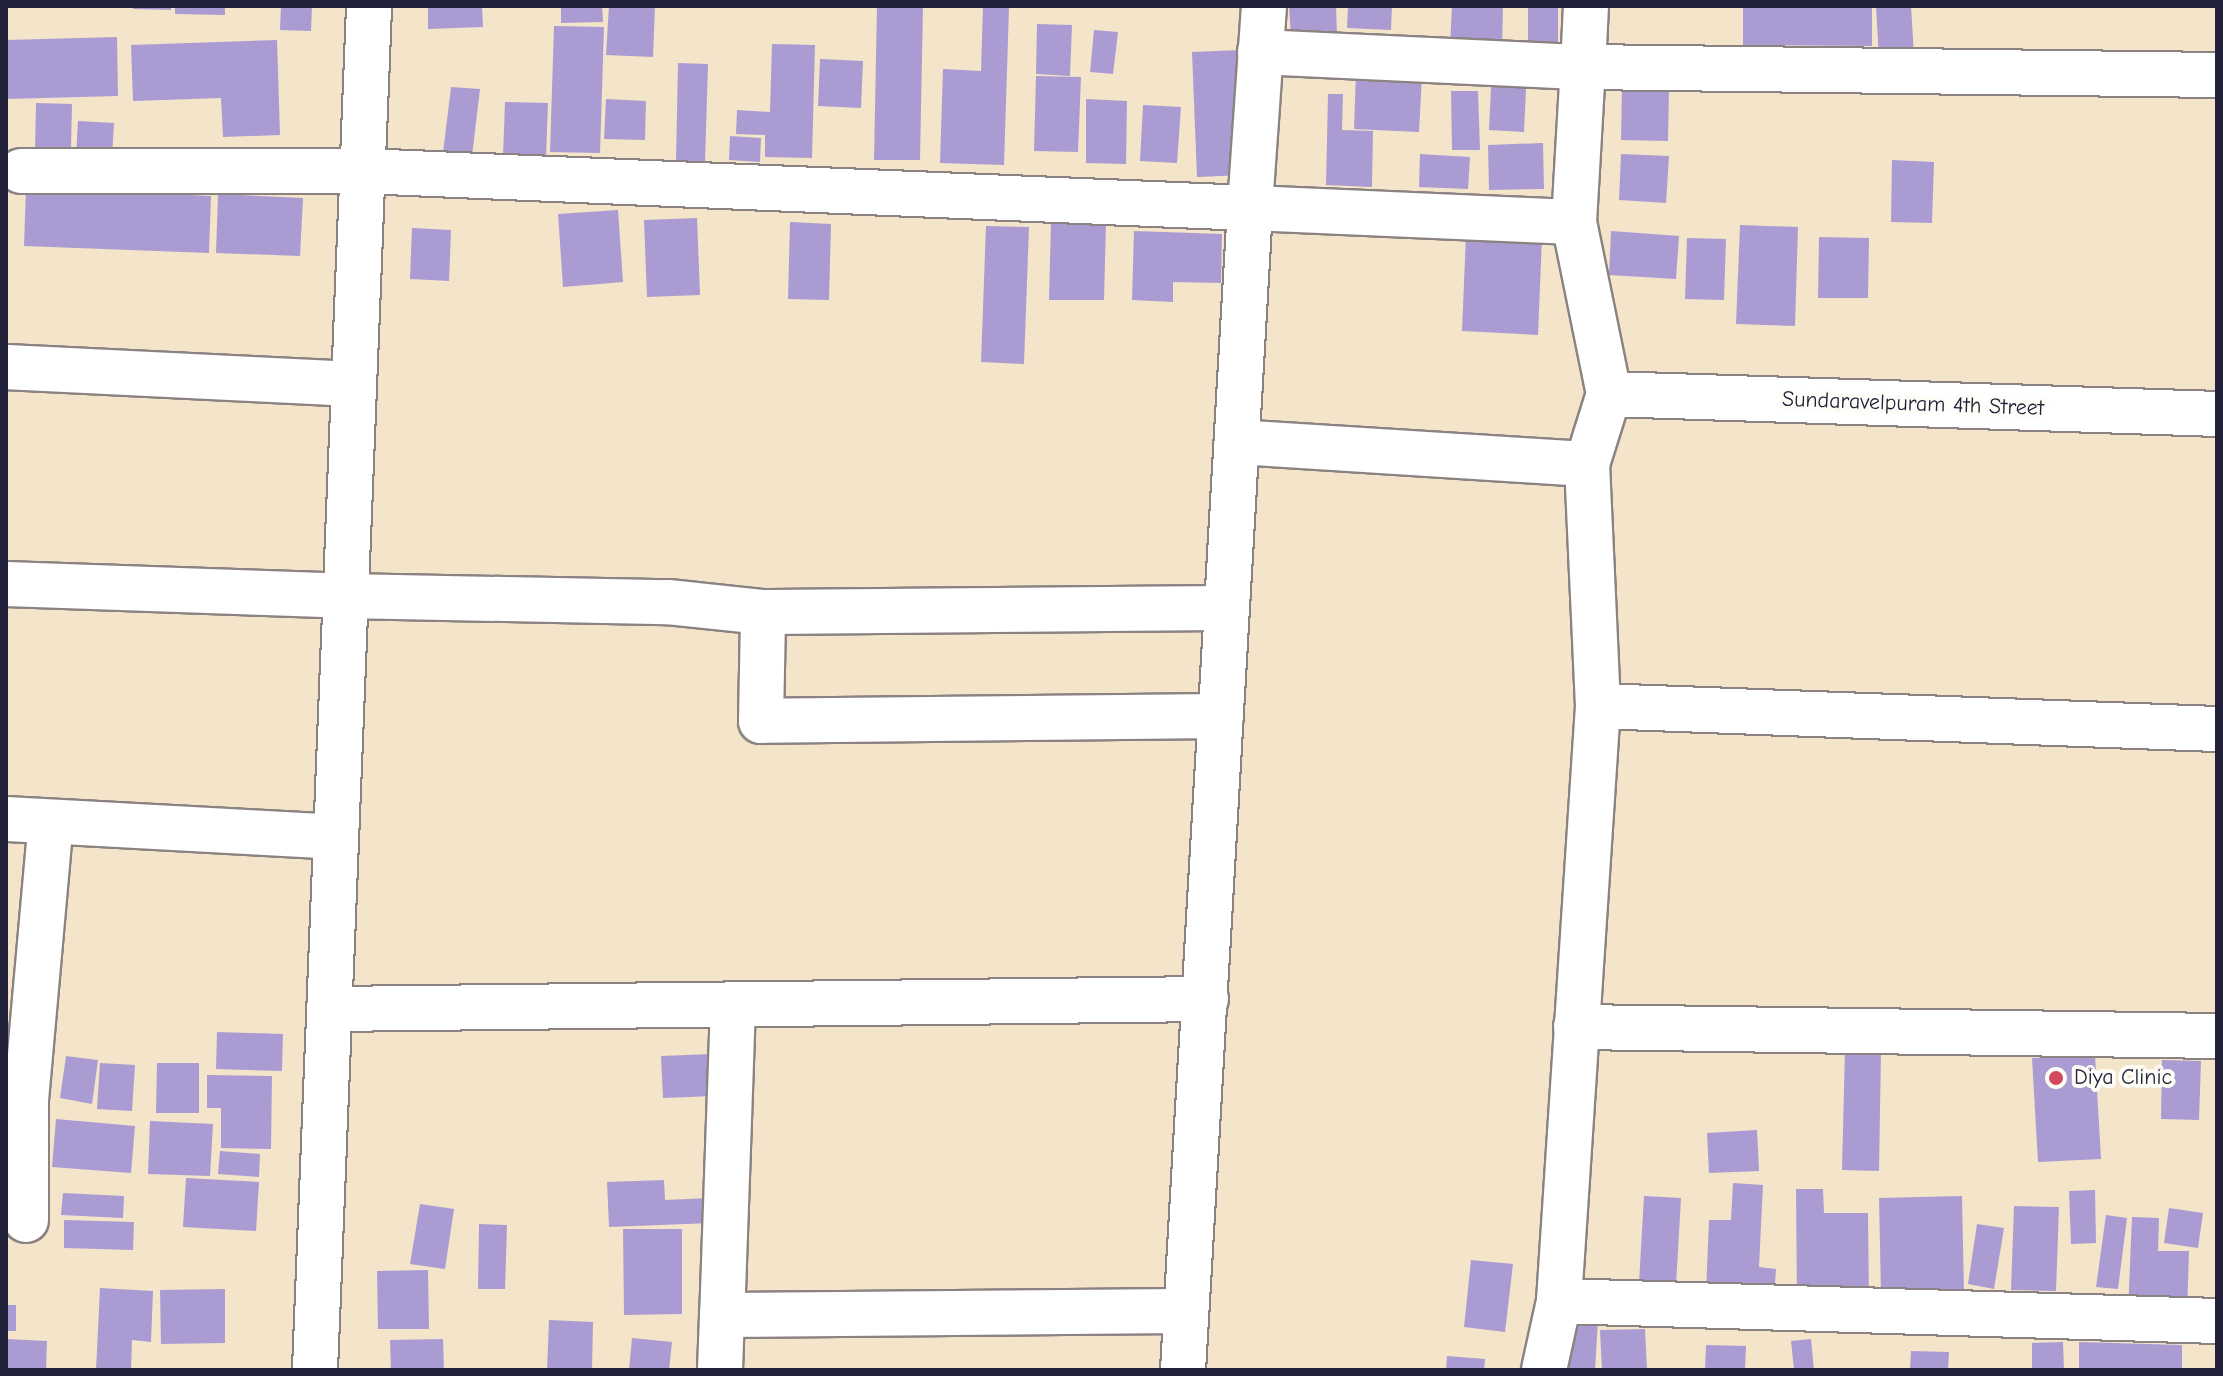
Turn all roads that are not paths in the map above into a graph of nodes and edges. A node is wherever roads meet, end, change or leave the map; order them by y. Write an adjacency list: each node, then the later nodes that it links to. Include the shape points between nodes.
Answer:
1 (369, 6): 8 (street)
2 (1264, 6): 4 (street)
3 (1586, 6): 5 (street)
4 (1260, 52): 5 (street); 9 (street)
5 (1583, 67): 6 (street); 10 (street)
6 (2217, 75)
7 (21, 171): 8 (street)
8 (362, 171): 9 (street); 12 (street)
9 (1250, 208): 10 (street); 15 (street)
10 (1574, 222): 13 (street)
11 (6, 367): 12 (street)
12 (353, 384): 18 (street)
13 (1609, 394): 14 (street, Sundaravelpuram 4th Street); 16 (street)
14 (2217, 414)
15 (1237, 442): 16 (street); 19 (street)
16 (1587, 464): 21 (street)
17 (6, 584): 18 (street)
18 (345, 596): 20 (street, via 668,602); 26 (street)
19 (1227, 608): 20 (street); 22 (street)
20 (763, 612): 22 (street, via 761,721)
21 (1598, 706): 23 (street); 30 (street)
22 (1221, 716): 27 (street)
23 (2217, 729)
24 (6, 819): 25 (street)
25 (51, 822): 26 (street); 32 (street, via 26,1100)
26 (336, 837): 29 (street)
27 (1206, 999): 28 (street); 34 (street)
28 (733, 1005): 29 (street); 35 (street)
29 (329, 1009): 37 (street)
30 (1576, 1027): 31 (street); 33 (street)
31 (2217, 1036)
32 (26, 1220)
33 (1559, 1301): 36 (street); 40 (street)
34 (1186, 1311): 35 (street); 39 (street)
35 (722, 1315): 38 (street)
36 (2217, 1321)
37 (315, 1370)
38 (720, 1370)
39 (1183, 1370)
40 (1544, 1370)

